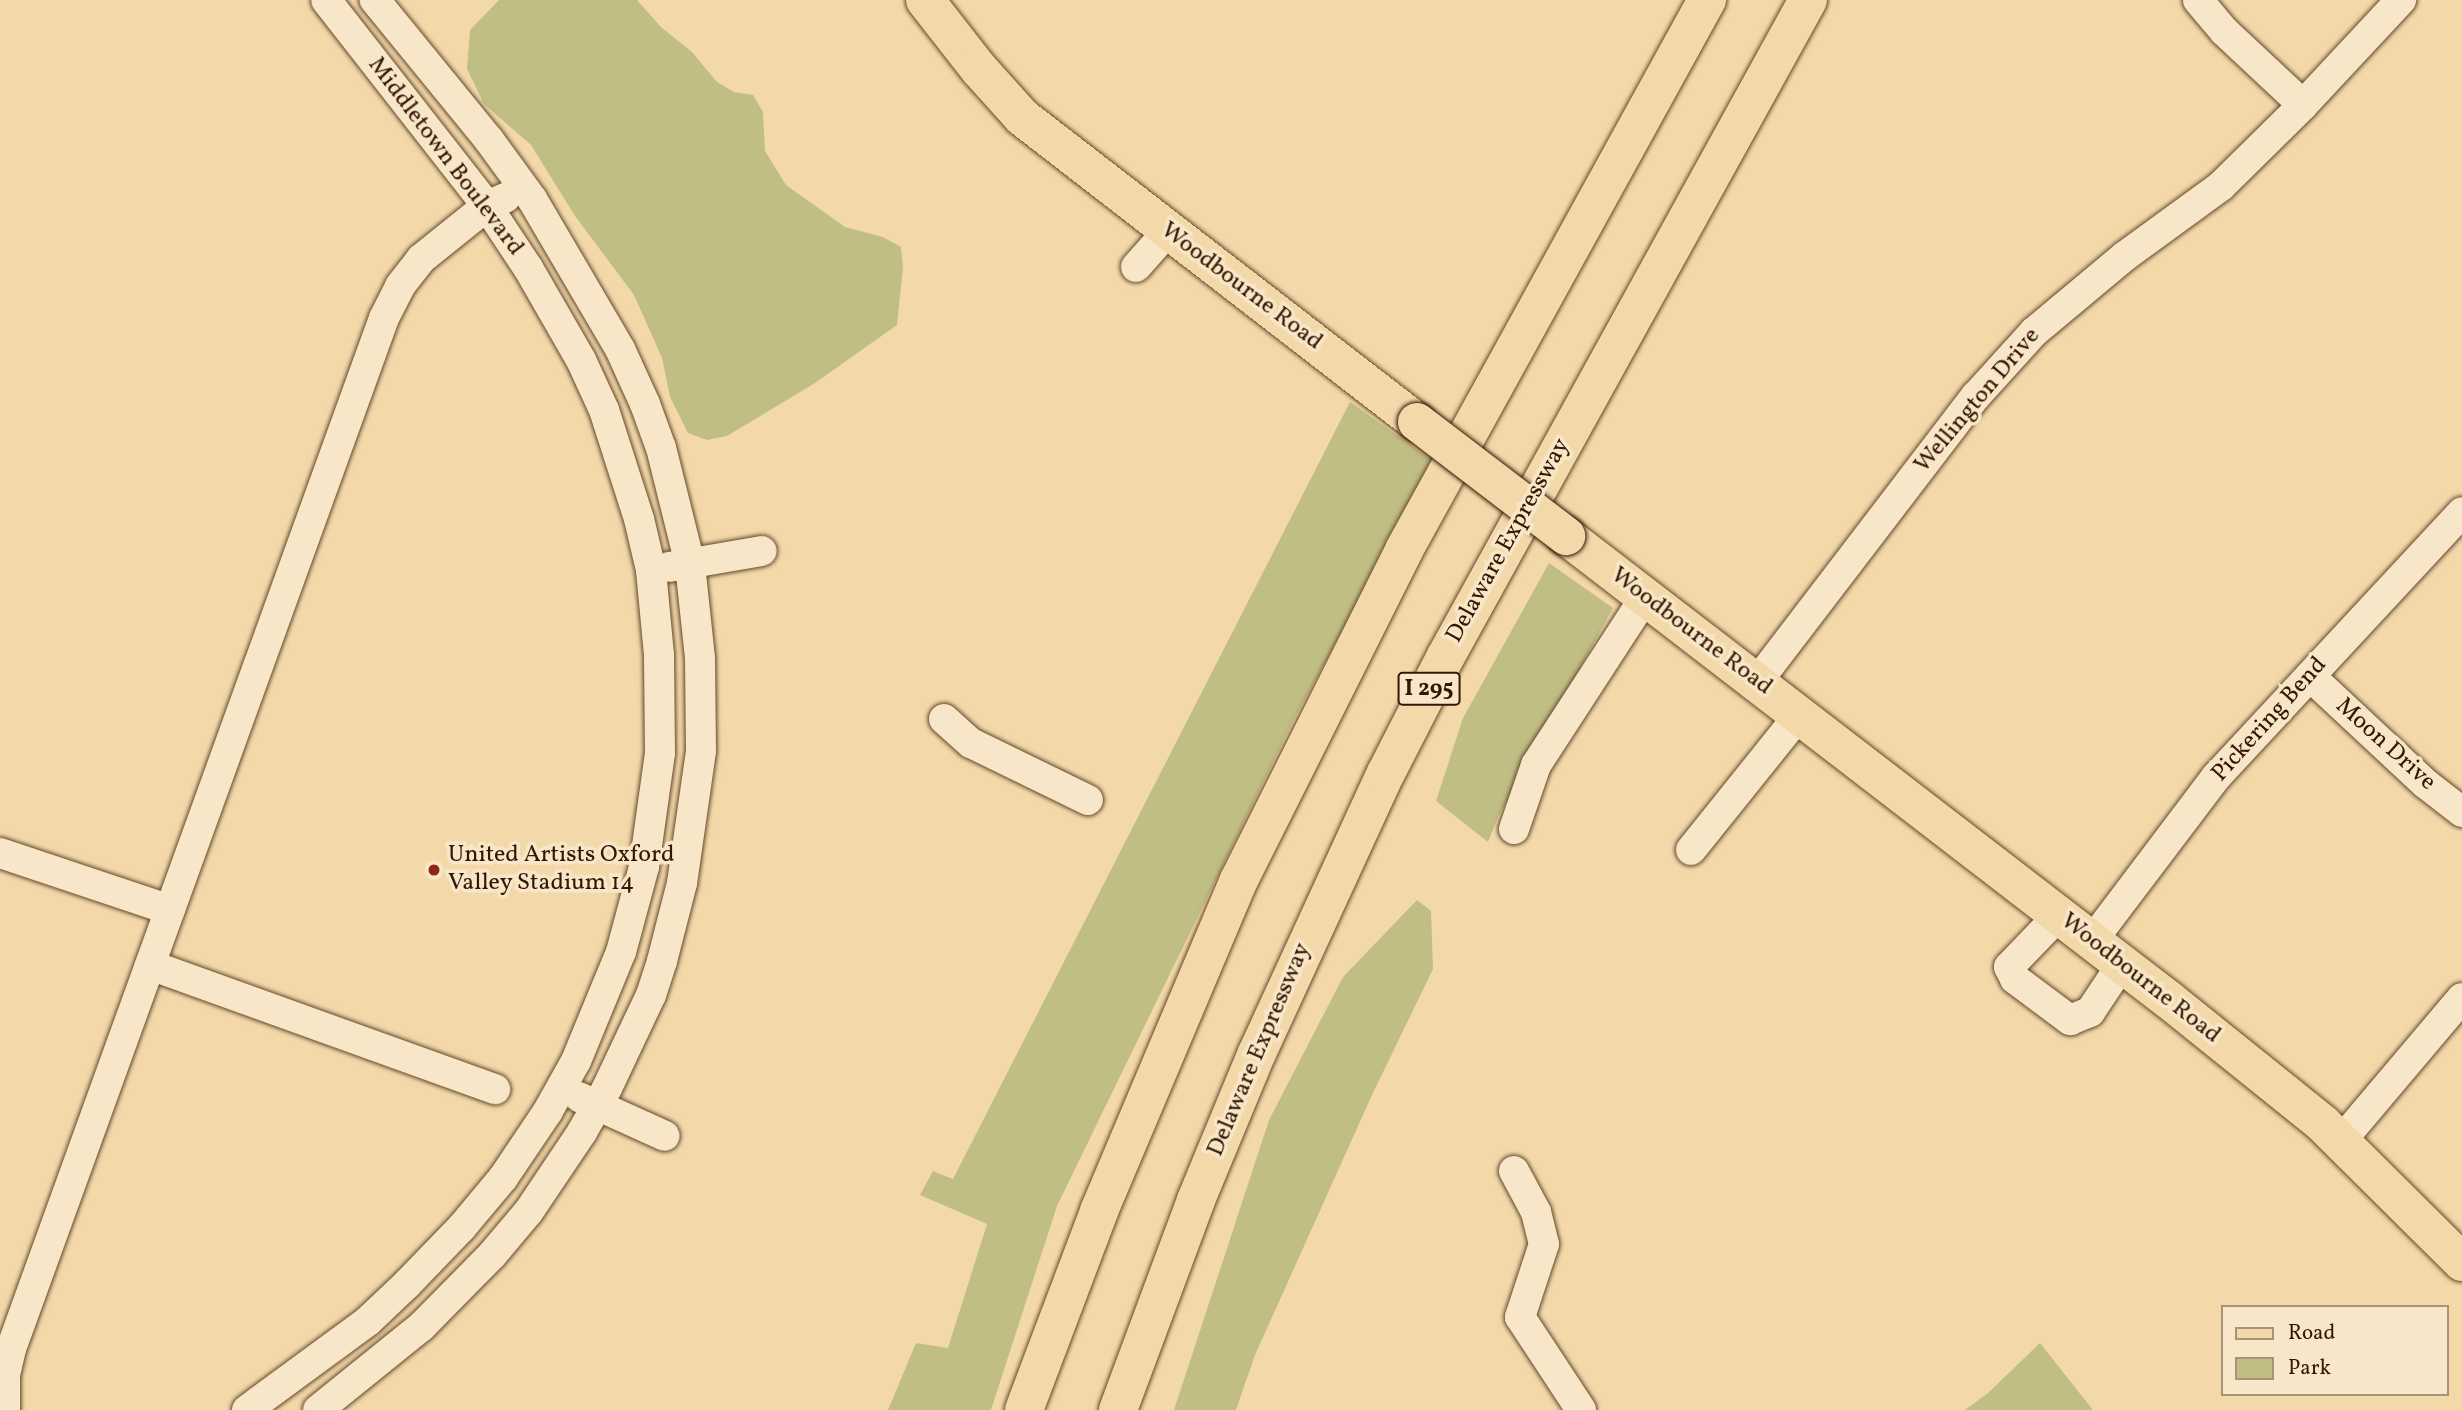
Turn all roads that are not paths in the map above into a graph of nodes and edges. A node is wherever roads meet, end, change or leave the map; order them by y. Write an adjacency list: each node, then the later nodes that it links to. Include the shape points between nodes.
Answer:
1 (326, 0): 10 (street, Middletown Boulevard)
2 (375, 0): 9 (street, Middletown Boulevard)
3 (925, 0): 11 (main road, Woodbourne Road, via 1022,117)
4 (1707, 0): 43 (main road, via 1404,550 1262,832 1169,1039)
5 (1808, 0): 44 (main road, Delaware Expressway / I 295, via 1385,774 1257,1053 1196,1200)
6 (2198, 0): 8 (street, via 2224,31)
7 (2401, 0): 8 (street, Wellington Drive)
8 (2303, 105): 19 (street, Wellington Drive, via 2221,186 2125,256 2034,332 1976,396)
9 (525, 189): 10 (street); 15 (street, Middletown Boulevard, via 601,313 645,404 665,460)
10 (487, 206): 16 (street, Middletown Boulevard, via 528,268 604,410); 27 (street, via 421,259 384,318)
11 (1168, 231): 12 (street); 17 (main road, Woodbourne Road, bridge)
12 (1136, 267)
13 (2462, 512): 18 (street, Pickering Bend)
14 (762, 551): 15 (street)
15 (690, 564): 16 (street); 35 (street, Middletown Boulevard, via 700,658 701,751 682,883 650,995)
16 (651, 570): 33 (street, Middletown Boulevard, via 662,709 656,796 644,867 611,981)
17 (1645, 597): 19 (main road, Woodbourne Road); 24 (street, via 1536,765)
18 (2310, 676): 23 (street, Moon Drive); 29 (street, Pickering Bend, via 2217,776)
19 (1757, 682): 20 (main road, Woodbourne Road)
20 (1799, 715): 25 (street); 28 (main road, Woodbourne Road)
21 (944, 719): 22 (street, via 971,743)
22 (1088, 800)
23 (2462, 812)
24 (1514, 829)
25 (1691, 850)
26 (0, 853): 27 (street)
27 (170, 910): 31 (street)
28 (2059, 915): 29 (main road, Woodbourne Road); 30 (street, via 2009,967 2015,979 2070,1020 2090,1012)
29 (2092, 941): 30 (main road, Woodbourne Road)
30 (2122, 964): 37 (main road, Woodbourne Road)
31 (150, 965): 34 (street); 40 (street, via 11,1349)
32 (2462, 998): 37 (street)
33 (562, 1086): 35 (street); 41 (street, Middletown Boulevard, via 503,1178 407,1284 368,1321)
34 (495, 1089)
35 (597, 1107): 36 (street); 42 (street, Middletown Boulevard, via 530,1211 492,1255 421,1327)
36 (664, 1136)
37 (2341, 1141): 39 (main road, Woodbourne Road)
38 (1514, 1171): 45 (street, via 1536,1212 1544,1244 1520,1318)
39 (2462, 1262)
40 (5, 1410)
41 (247, 1410)
42 (318, 1410)
43 (1024, 1410)
44 (1118, 1410)
45 (1581, 1410)

